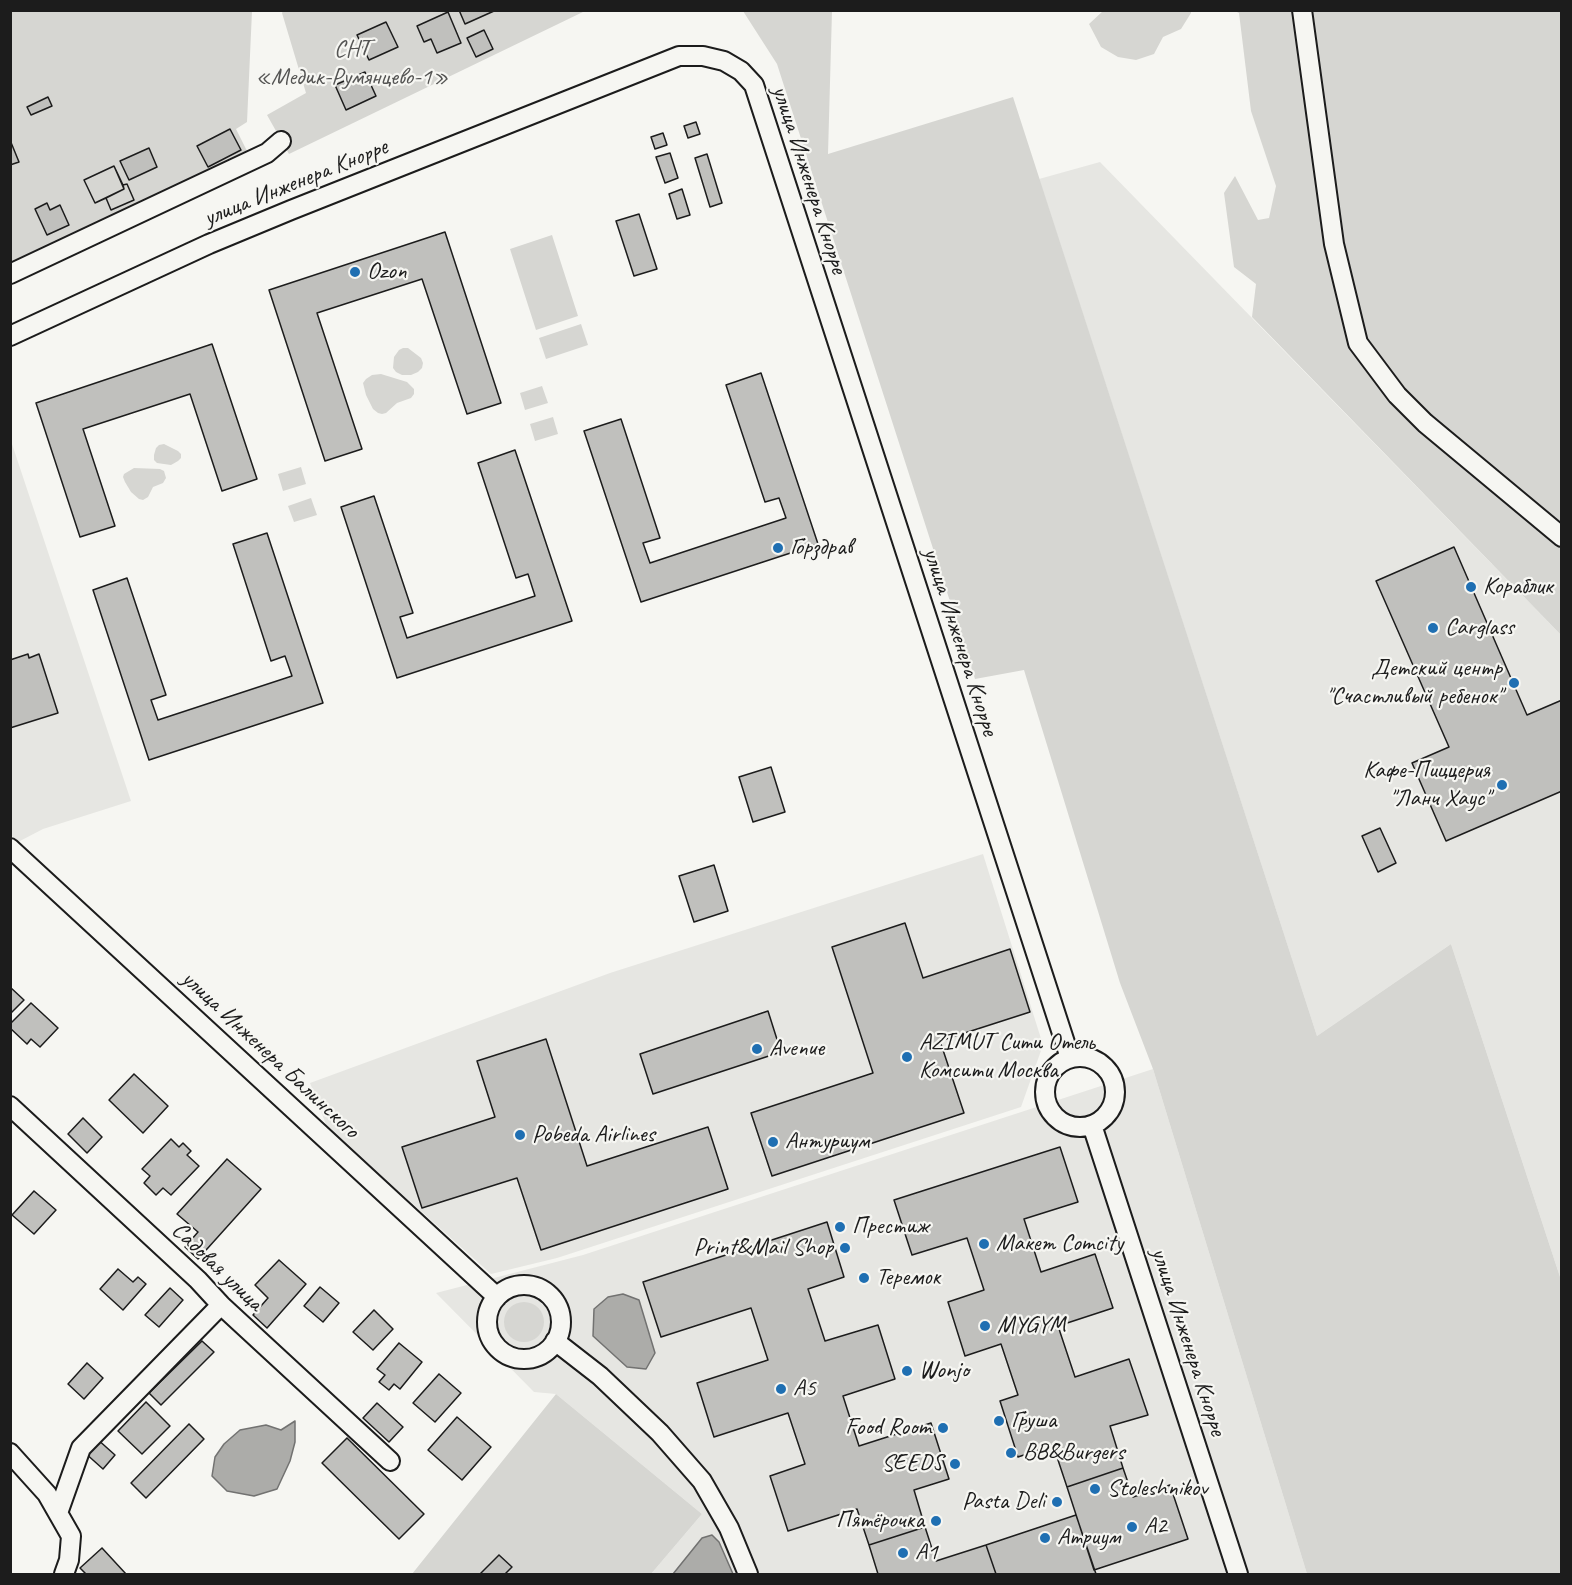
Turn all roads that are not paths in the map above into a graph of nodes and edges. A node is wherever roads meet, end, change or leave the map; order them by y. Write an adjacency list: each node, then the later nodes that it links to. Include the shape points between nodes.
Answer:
1 (1302, 10): 5 (street, via 1334,244 1358,343 1425,423)
2 (282, 141): 3 (street, via 267,153)
3 (10, 274)
4 (10, 336): 7 (street, улица Инженера Кнорре, via 312,201 680,56 702,56 741,71 754,86)
5 (1562, 537)
6 (10, 848): 10 (street, улица Инженера Балинского)
7 (1070, 1058): 9 (street, via 1100,1062 1113,1080 1114,1101 1102,1119); 9 (street, via 1050,1074 1046,1098 1050,1109 1068,1125)
8 (10, 1106): 11 (street, Садовая улица)
9 (1092, 1125): 18 (street, улица Инженера Кнорре)
10 (497, 1297): 12 (street, via 519,1285 544,1291 559,1311 561,1323); 12 (street, via 488,1314 488,1326 495,1344 504,1352 516,1357 535,1357)
11 (221, 1305): 14 (street, Садовая улица); 15 (street, via 81,1448)
12 (555, 1341): 17 (street, via 600,1376 660,1433 702,1481 729,1528)
13 (10, 1453): 15 (street, via 47,1494)
14 (390, 1461)
15 (58, 1514): 16 (street, via 71,1536)
16 (64, 1575)
17 (748, 1575)
18 (1238, 1575)

